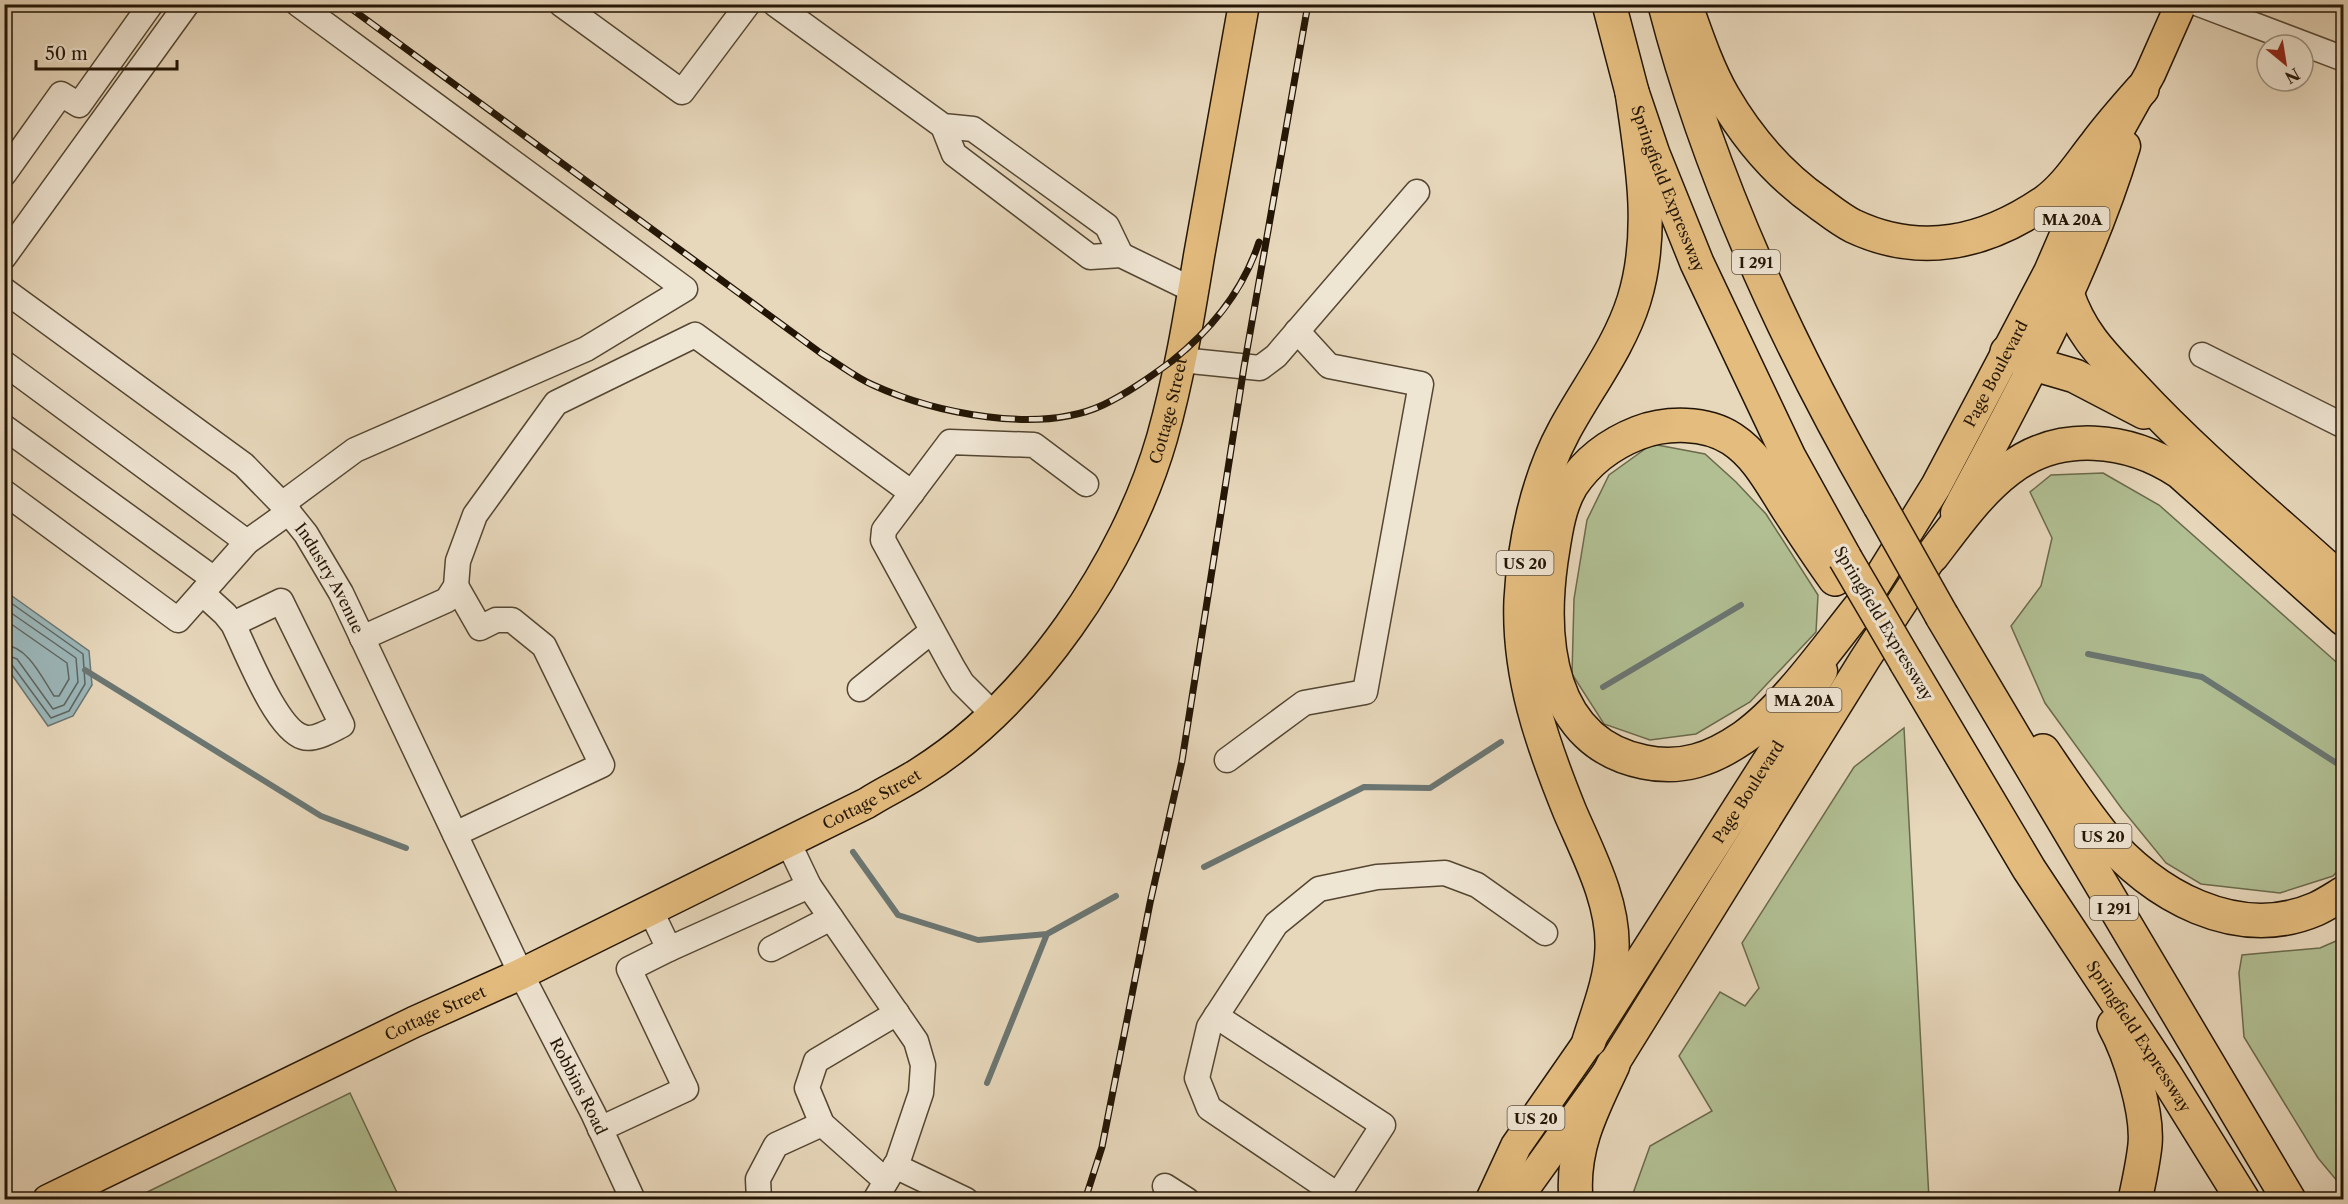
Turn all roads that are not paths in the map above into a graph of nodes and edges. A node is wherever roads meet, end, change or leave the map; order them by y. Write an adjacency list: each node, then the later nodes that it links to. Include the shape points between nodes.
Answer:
1 (151, 4): 17 (street, via 79,105 61,94)
2 (187, 4): 20 (street)
3 (298, 4): 35 (street, via 685,289 586,349 355,450)
4 (561, 4): 5 (street, via 682,92)
5 (748, 4)
6 (775, 4): 16 (street)
7 (1244, 4): 22 (main road, Cottage Street)
8 (1609, 4): 15 (highway, Springfield Expressway / I 291)
9 (1665, 4): 43 (highway, I 291, bridge, via 1700,125 1748,243 1809,376)
10 (1685, 4): 14 (highway, via 1723,95 1766,158 1844,221 1893,241 1967,239 2018,218 2054,195)
11 (2181, 4): 14 (main road, Page Boulevard / MA 20A)
12 (2199, 4): 13 (street)
13 (2343, 59)
14 (2142, 88): 23 (main road, Page Boulevard / MA 20A, via 2099,225); 26 (main road, Page Boulevard / MA 20A, via 2081,198 2049,272)
15 (1632, 92): 38 (highway, Springfield Expressway / I 291, via 1697,263); 64 (highway, US 20, via 1645,208 1636,292 1618,338 1552,457 1530,532 1521,602 1524,663 1534,712 1601,888 1611,928 1610,967)
16 (943, 126): 19 (street, via 974,129 1107,226); 19 (street, via 954,154 1090,257)
17 (4, 174)
18 (1417, 192): 24 (street)
19 (1121, 255): 22 (street)
20 (4, 257)
21 (4, 290): 35 (street, Industry Avenue, via 231,455)
22 (1193, 290): 27 (main road, Cottage Street)
23 (2067, 293): 26 (main road, Page Boulevard / MA 20A); 29 (highway, via 2088,339)
24 (1297, 331): 27 (street, via 1260,368); 50 (street, via 1329,366 1421,384 1365,692 1304,702)
25 (2202, 356): 30 (street)
26 (2020, 358): 29 (highway, via 2088,382); 37 (main road, Page Boulevard / MA 20A); 42 (main road, Page Boulevard / MA 20A)
27 (1181, 360): 49 (main road, Cottage Street, via 1147,485 1124,538 1094,591 1059,639 1017,690)
28 (4, 363): 36 (street)
29 (2169, 426): 39 (highway)
30 (2343, 426)
31 (4, 427): 40 (street)
32 (1086, 484): 34 (street, via 1034,445 950,442)
33 (4, 492): 40 (street, via 178,620)
34 (912, 493): 41 (street, via 695,335 556,404 475,515 458,561); 46 (street, via 884,530 883,540)
35 (285, 508): 36 (street); 47 (street, Industry Avenue, via 306,534 341,593)
36 (246, 542): 40 (street)
37 (1932, 556): 44 (highway, US 20, via 1982,494 2016,464 2056,448 2110,443 2164,462 2180,472); 65 (main road, Page Boulevard / US 20)
38 (1840, 569): 42 (highway, via 1764,471 1731,438 1708,429 1675,426 1632,435 1593,460 1563,504 1547,604 1550,653 1565,704 1580,727 1624,757 1655,764 1698,762 1745,736 1774,710); 54 (highway, Springfield Expressway / I 291, bridge, via 1966,762)
39 (2343, 584)
40 (208, 586): 45 (street)
41 (456, 586): 47 (street, via 447,600); 51 (street, via 480,628 496,620 512,620 544,646 602,765)
42 (1860, 608): 64 (main road, Page Boulevard / MA 20A, via 1778,745)
43 (1942, 616): 55 (highway, US 20, via 2103,835 2158,887 2212,912 2253,920 2308,912); 81 (highway, I 291)
44 (2343, 619)
45 (233, 624): 45 (street, via 278,716 293,732 304,738 315,737 342,725 281,601)
46 (932, 631): 48 (street); 49 (street, via 962,683)
47 (362, 638): 51 (street, Industry Avenue)
48 (860, 689)
49 (992, 713): 52 (main road, Cottage Street, via 920,772)
50 (1227, 760)
51 (455, 834): 61 (street, Industry Avenue)
52 (788, 842): 53 (street); 56 (main road, Cottage Street)
53 (809, 886): 57 (street); 59 (street)
54 (2042, 889): 79 (highway, via 2119,1035 2132,1068 2145,1135); 80 (highway, Springfield Expressway / I 291)
55 (2343, 893)
56 (650, 909): 59 (street); 61 (main road, Cottage Street)
57 (831, 918): 60 (street); 62 (street)
58 (1545, 933): 63 (street, via 1477,885 1445,873 1377,877 1318,889 1276,924)
59 (669, 949): 67 (street, via 629,969 686,1089)
60 (771, 949)
61 (521, 974): 67 (street, Robbins Road); 71 (main road, Cottage Street)
62 (897, 1014): 66 (street, via 816,1061 807,1089); 68 (street, via 916,1041 923,1065 921,1093)
63 (1216, 1016): 70 (street, via 1209,1027 1197,1078 1209,1108); 70 (street, via 1383,1125)
64 (1589, 1041): 76 (main road, Page Boulevard / US 20, via 1516,1146)
65 (1613, 1065): 77 (main road, Page Boulevard / US 20); 78 (highway, via 1578,1148 1574,1167)
66 (822, 1124): 68 (street); 73 (street, via 776,1145 758,1179)
67 (600, 1129): 72 (street, Robbins Road)
68 (884, 1184): 74 (street)
69 (1165, 1186): 75 (street)
70 (1342, 1197)
71 (48, 1200)
72 (633, 1200)
73 (759, 1200)
74 (966, 1200)
75 (1187, 1200)
76 (1491, 1200)
77 (1516, 1200)
78 (1576, 1200)
79 (2135, 1200)
80 (2243, 1200)
81 (2289, 1200)

